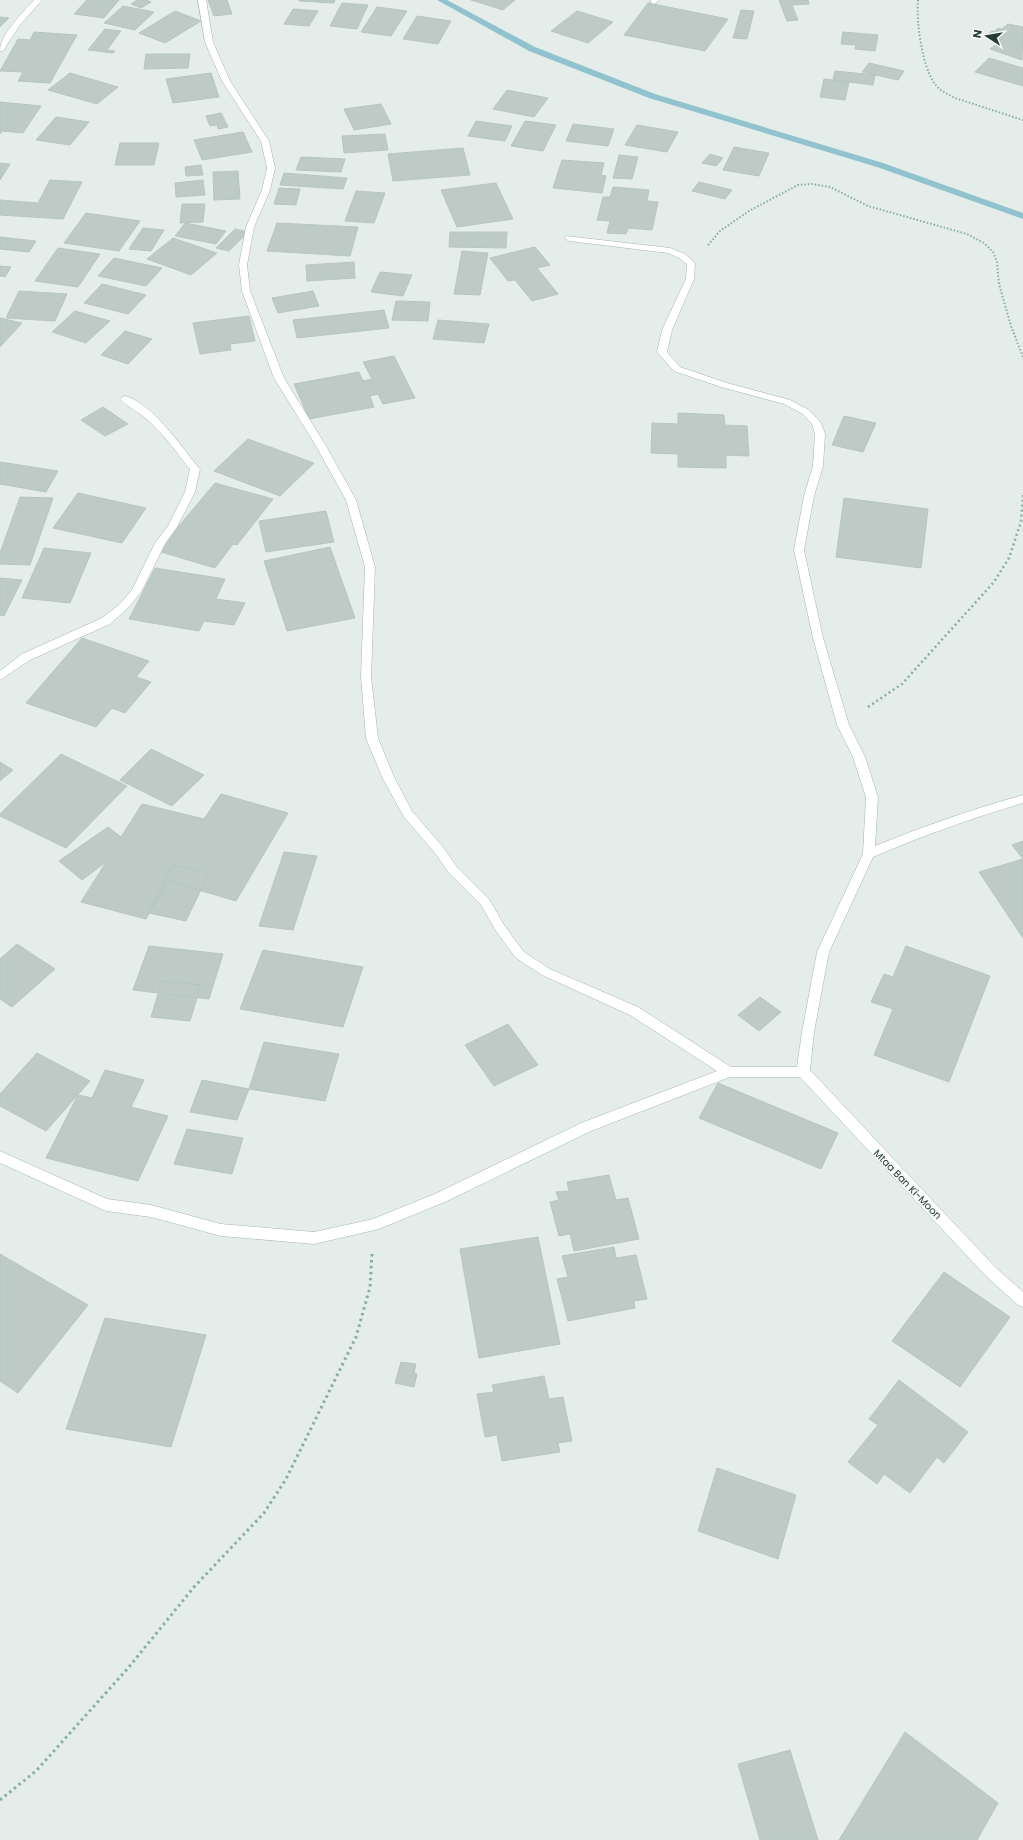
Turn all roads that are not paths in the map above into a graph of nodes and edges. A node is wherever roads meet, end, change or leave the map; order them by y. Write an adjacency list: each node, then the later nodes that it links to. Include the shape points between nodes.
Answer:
1 (38, 0): 3 (street)
2 (202, 0): 9 (street, via 209,42 226,81 265,141 271,168 266,190 250,227 243,265 246,292 279,378 351,500 370,567 366,677 372,738 388,777 408,814 453,870 484,902 520,955 546,972 634,1011)
3 (0, 49)
4 (569, 238): 8 (street, via 670,251 682,256 691,263 690,278 667,330 662,352 677,369 787,402 806,412 816,423 820,434 818,466 798,550 818,638 843,725 859,757 872,797)
5 (124, 399): 6 (street, via 152,417 195,469 190,492 172,527 160,542 136,592 124,606 106,622 26,657)
6 (0, 676)
7 (1023, 798): 8 (street, via 918,833)
8 (869, 854): 10 (street, via 823,952)
9 (729, 1072): 10 (street); 11 (street, via 586,1128 442,1197 374,1225 314,1238 221,1230 151,1211 106,1205)
10 (798, 1072): 12 (street, Mtaa Ban Ki-Moon, via 990,1271)
11 (0, 1157)
12 (1023, 1301)

